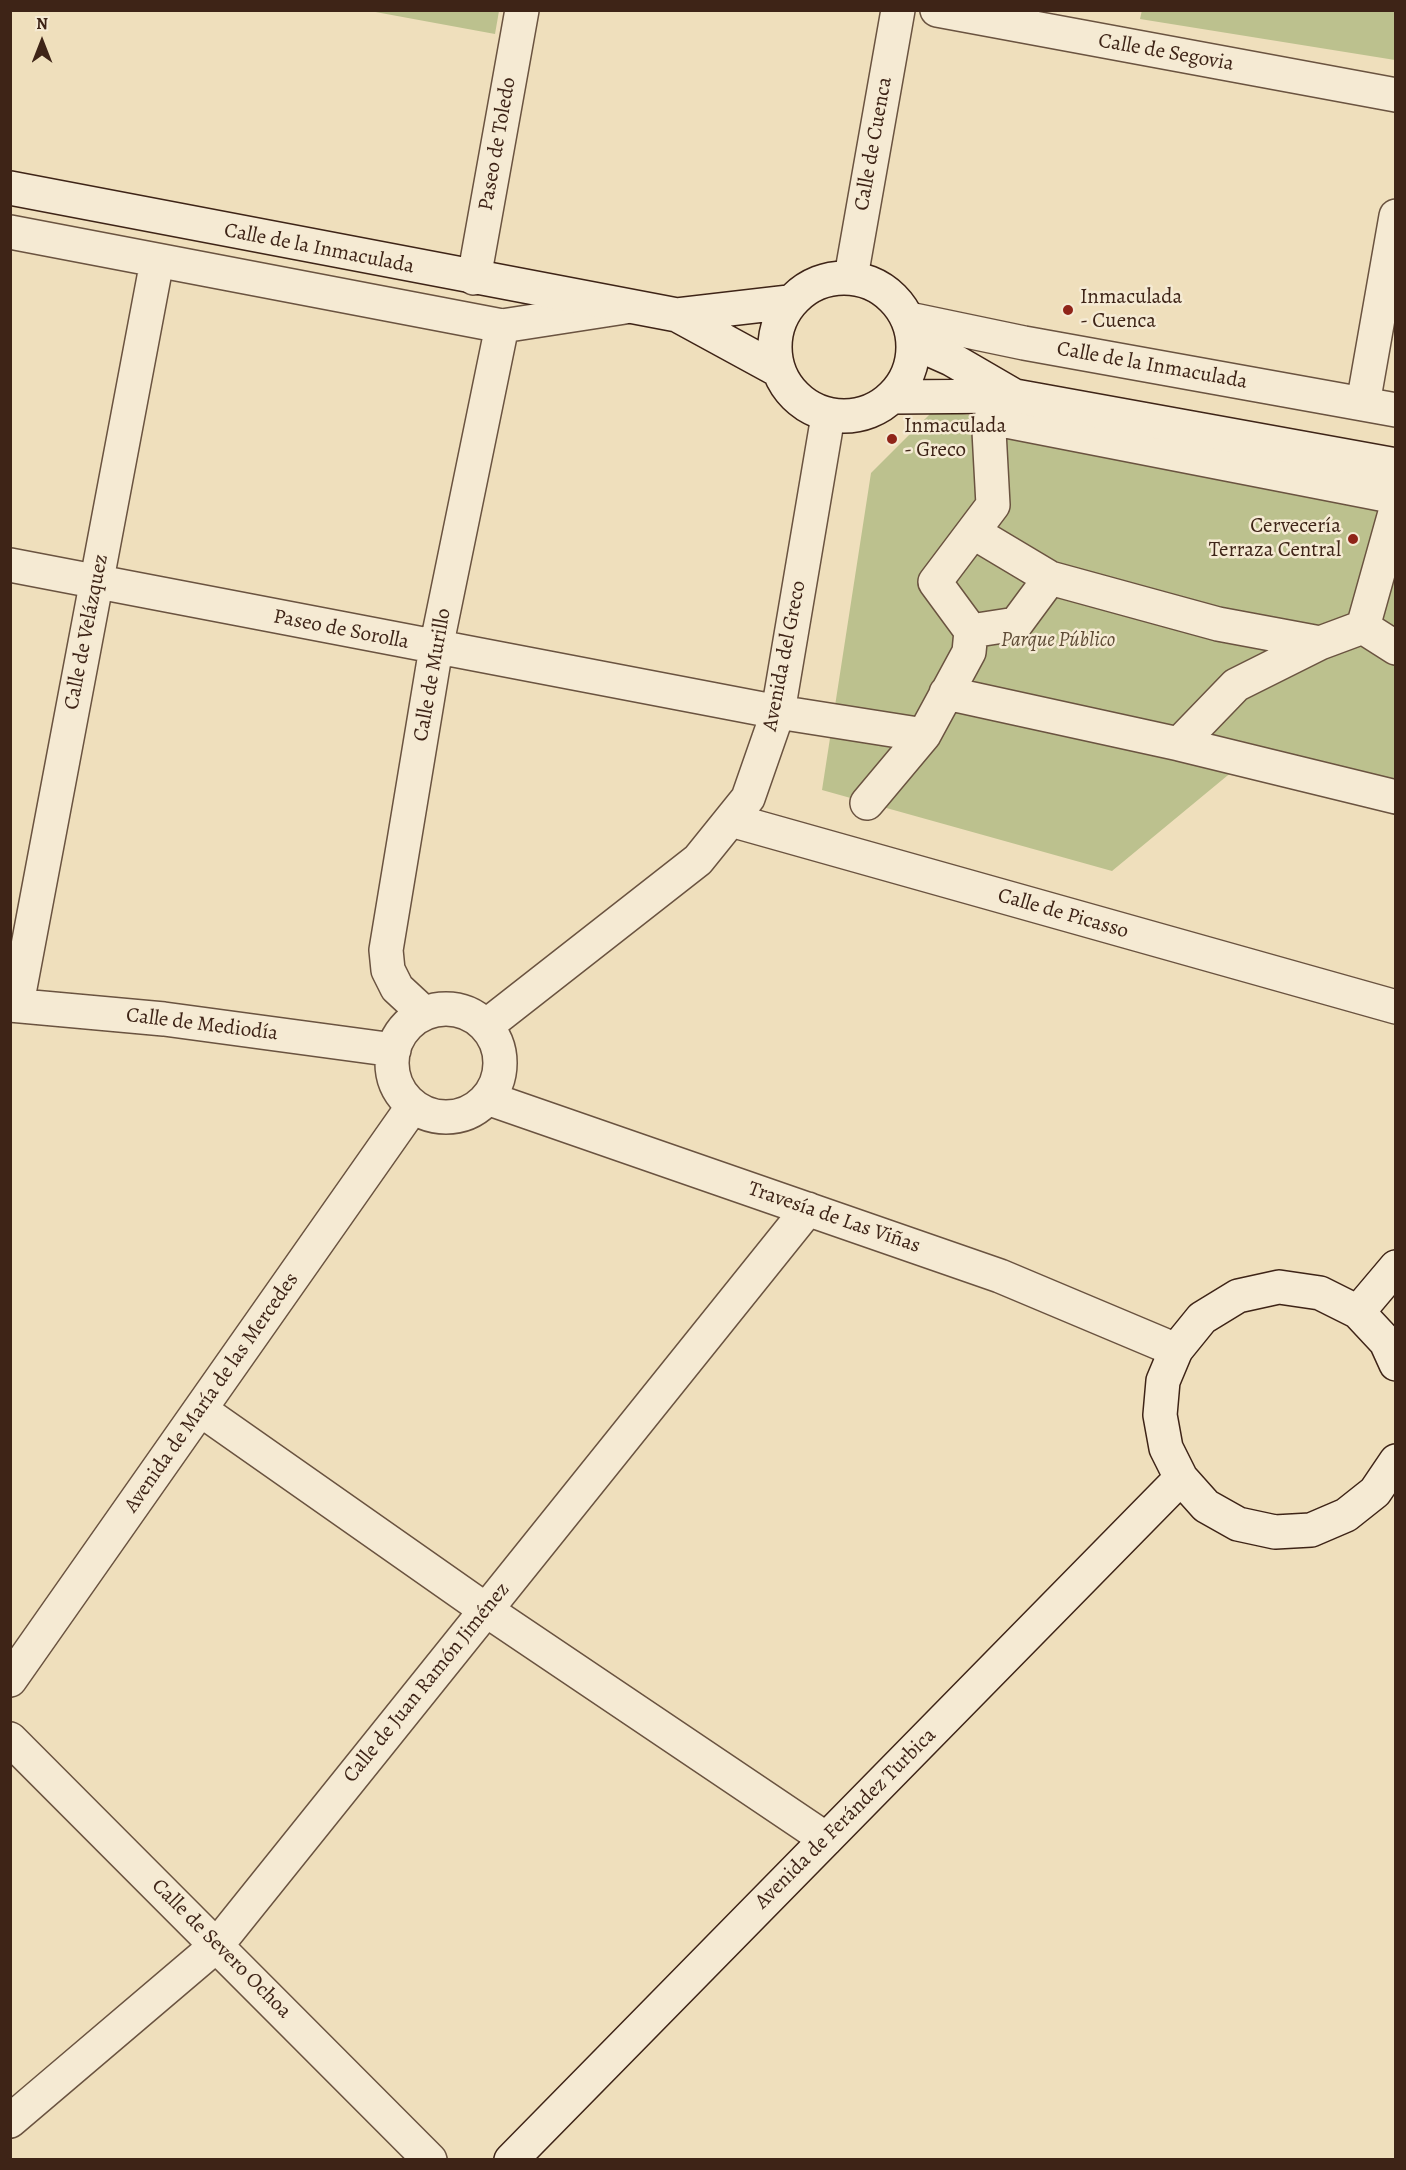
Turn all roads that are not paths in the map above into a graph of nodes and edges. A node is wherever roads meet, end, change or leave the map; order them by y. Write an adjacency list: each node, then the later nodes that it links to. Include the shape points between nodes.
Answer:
1 (522, 10): 10 (street, Paseo de Toledo)
2 (898, 10): 9 (street, Calle de Cuenca)
3 (936, 10): 4 (street, Calle de Segovia)
4 (1395, 95)
5 (10, 188): 10 (street, Calle de la Inmaculada)
6 (1395, 216): 19 (street)
7 (10, 232): 8 (street, Calle de la Inmaculada)
8 (157, 261): 14 (street, Calle de la Inmaculada); 28 (street, Calle de Velázquez)
9 (850, 277): 11 (street, via 817,282); 15 (street, via 885,290)
10 (474, 278): 12 (street, Calle de la Inmaculada)
11 (789, 302): 13 (street, Calle de la Inmaculada); 16 (street, via 774,333)
12 (629, 306): 13 (street, Calle de la Inmaculada); 14 (street, Calle de la Inmaculada)
13 (677, 315): 16 (street, Calle de la Inmaculada)
14 (502, 326): 32 (street, Calle de Murillo)
15 (912, 331): 17 (street); 18 (street, via 912,367); 19 (street, Calle de la Inmaculada, via 1024,343)
16 (776, 369): 21 (street, via 796,399)
17 (1015, 396): 18 (street); 22 (street)
18 (893, 397): 21 (street, via 863,414)
19 (1363, 404): 20 (street, Calle de la Inmaculada)
20 (1395, 410)
21 (828, 416): 35 (street, Avenida del Greco)
22 (1395, 465)
23 (1395, 497): 25 (street, via 991,418 993,505)
24 (1395, 510): 29 (street)
25 (973, 532): 27 (street); 30 (street, via 934,582)
26 (10, 565): 28 (street, Paseo de Sorolla)
27 (1050, 578): 30 (street, via 1016,624); 31 (street, via 1218,624)
28 (96, 582): 32 (street, Paseo de Sorolla); 41 (street, Calle de Velázquez)
29 (1364, 627): 31 (street); 33 (street)
30 (971, 631): 34 (street, via 969,652)
31 (1320, 643): 37 (street, via 1236,685)
32 (436, 648): 35 (street, Paseo de Sorolla); 43 (street, Calle de Murillo, via 386,950 388,970 397,988)
33 (1395, 648)
34 (946, 693): 36 (street); 37 (street)
35 (778, 712): 36 (street, Paseo de Sorolla); 40 (street, Avenida del Greco, via 748,798)
36 (924, 735): 39 (street)
37 (1179, 744): 38 (street)
38 (1395, 797)
39 (867, 803)
40 (731, 820): 42 (street, Calle de Picasso); 44 (street, Avenida del Greco, via 698,860)
41 (14, 1004): 45 (street, Calle de Mediodía, via 164,1019)
42 (1395, 1007)
43 (424, 1013): 44 (street, via 457,1010); 45 (street, via 410,1022)
44 (486, 1026): 46 (street, via 495,1039 500,1069)
45 (394, 1050): 47 (street, via 395,1081)
46 (487, 1098): 47 (street, via 460,1115 443,1117); 48 (street, Travesía de Las Viñas)
47 (413, 1106): 53 (street, Avenida de María de las Mercedes)
48 (808, 1209): 51 (street, Travesía de Las Viñas, via 1000,1276); 56 (street, Calle de Juan Ramón Jiménez)
49 (1395, 1267): 50 (street)
50 (1358, 1312): 51 (street, via 1320,1293 1279,1287 1238,1296 1202,1318); 52 (street, via 1386,1342)
51 (1176, 1350): 55 (street, via 1163,1381 1160,1415 1166,1448)
52 (1395, 1364)
53 (201, 1410): 56 (street); 57 (street, Avenida de María de las Mercedes)
54 (1395, 1461): 55 (street, via 1375,1492 1346,1515 1311,1530 1275,1532 1238,1524 1206,1506)
55 (1181, 1478): 59 (street, Avenida de Ferández Turbica)
56 (486, 1610): 59 (street); 60 (street, Calle de Juan Ramón Jiménez)
57 (10, 1680)
58 (10, 1739): 60 (street, Calle de Severo Ochoa)
59 (826, 1839): 63 (street, Avenida de Ferández Turbica)
60 (217, 1945): 61 (street, Calle de Juan Ramón Jiménez); 62 (street, Calle de Severo Ochoa)
61 (10, 2121)
62 (430, 2160)
63 (511, 2160)

